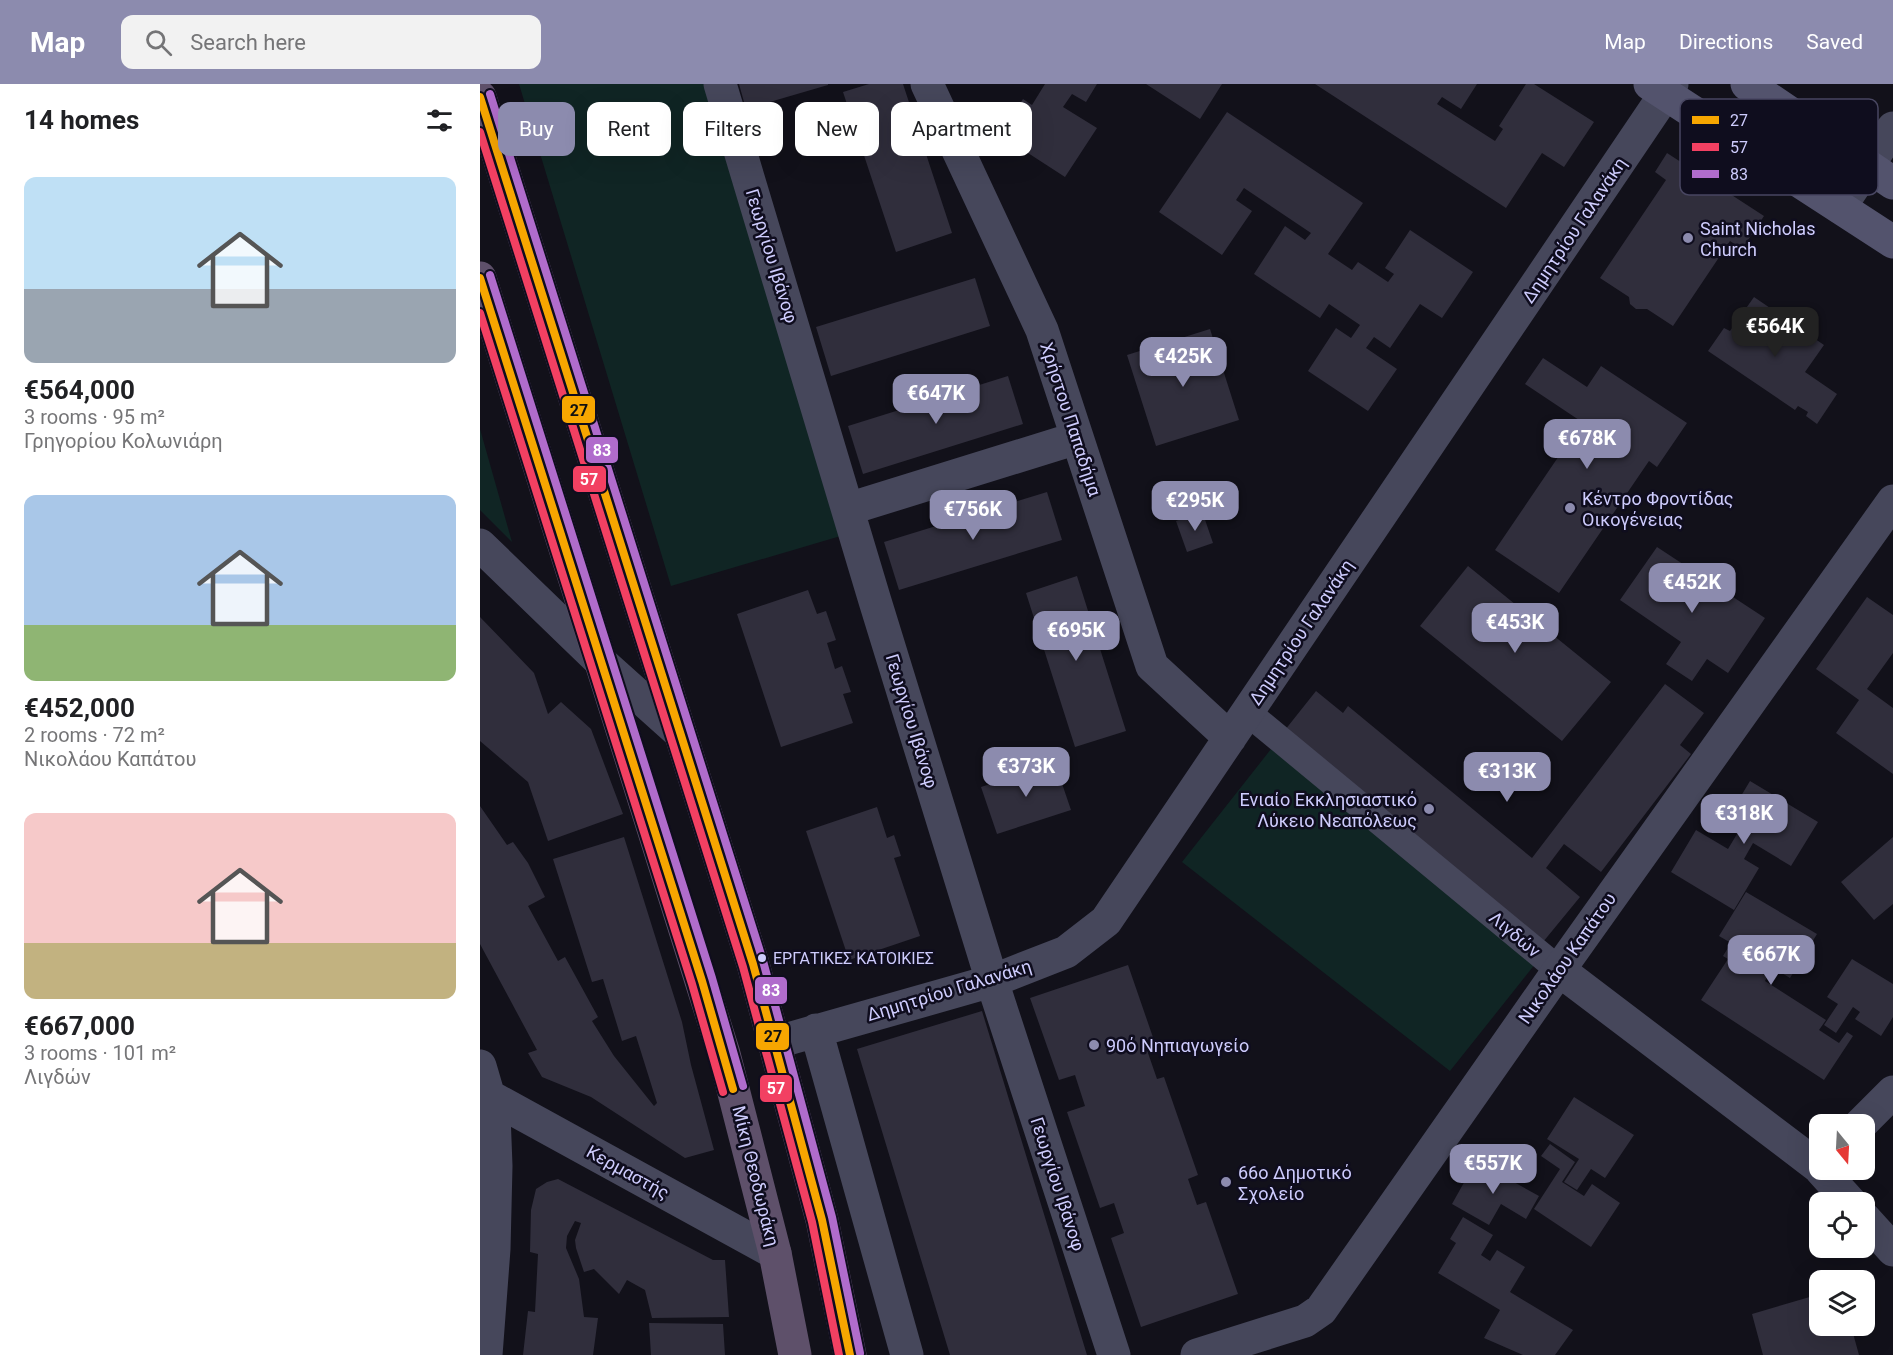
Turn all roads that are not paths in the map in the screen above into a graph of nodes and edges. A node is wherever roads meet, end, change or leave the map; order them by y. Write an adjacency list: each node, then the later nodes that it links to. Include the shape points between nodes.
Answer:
1 (720, 84): 17 (street, Γεωργίου Ιβάνοφ)
2 (927, 84): 15 (street, Χρήστου Παπαδήμα, via 1042,330)
3 (1747, 84): 7 (main road)
4 (1662, 87): 6 (main road); 20 (street, Δημητρίου Γαλανάκη)
5 (480, 98): 21 (highway)
6 (1680, 99)
7 (1769, 99)
8 (1893, 128): 9 (street)
9 (1880, 175)
10 (1822, 195): 12 (main road)
11 (1855, 195): 12 (street)
12 (1840, 207): 13 (main road)
13 (1893, 242)
14 (480, 278): 19 (highway, Μίκη Θεοδωράκη)
15 (1077, 438): 17 (street); 20 (street, Χρήστου Παπαδήμα, via 1152,666)
16 (1893, 501): 22 (street, Νικολάου Καπάτου)
17 (849, 509): 23 (street, Γεωργίου Ιβάνοφ)
18 (480, 545): 19 (street)
19 (602, 663): 21 (street); 35 (highway, Μίκη Θεοδωράκη, via 724,1054)
20 (1238, 725): 22 (street, Λιγδών); 23 (street, Δημητρίου Γαλανάκη, via 1106,921 1065,951)
21 (680, 733): 25 (highway)
22 (1559, 970): 30 (street, Λιγδών); 41 (street, Νικολάου Καπάτου, via 1321,1310 1305,1321)
23 (992, 981): 24 (street, Δημητρίου Γαλανάκη); 40 (street, Γεωργίου Ιβάνοφ)
24 (816, 1030): 25 (street, Δημητρίου Γαλανάκη); 39 (street)
25 (774, 1042): 38 (highway, via 822,1220)
26 (480, 1066): 28 (street)
27 (1893, 1092): 29 (street)
28 (485, 1094): 35 (street, Κερμαστής); 36 (street, via 495,1126 496,1166)
29 (1871, 1114)
30 (1809, 1159)
31 (1831, 1180): 32 (street, Λιγδών)
32 (1842, 1192)
33 (1875, 1230): 34 (street)
34 (1893, 1250)
35 (775, 1253): 37 (highway, Μίκη Θεοδωράκη)
36 (486, 1355)
37 (795, 1355)
38 (850, 1355)
39 (907, 1355)
40 (1114, 1355)
41 (1197, 1355)

